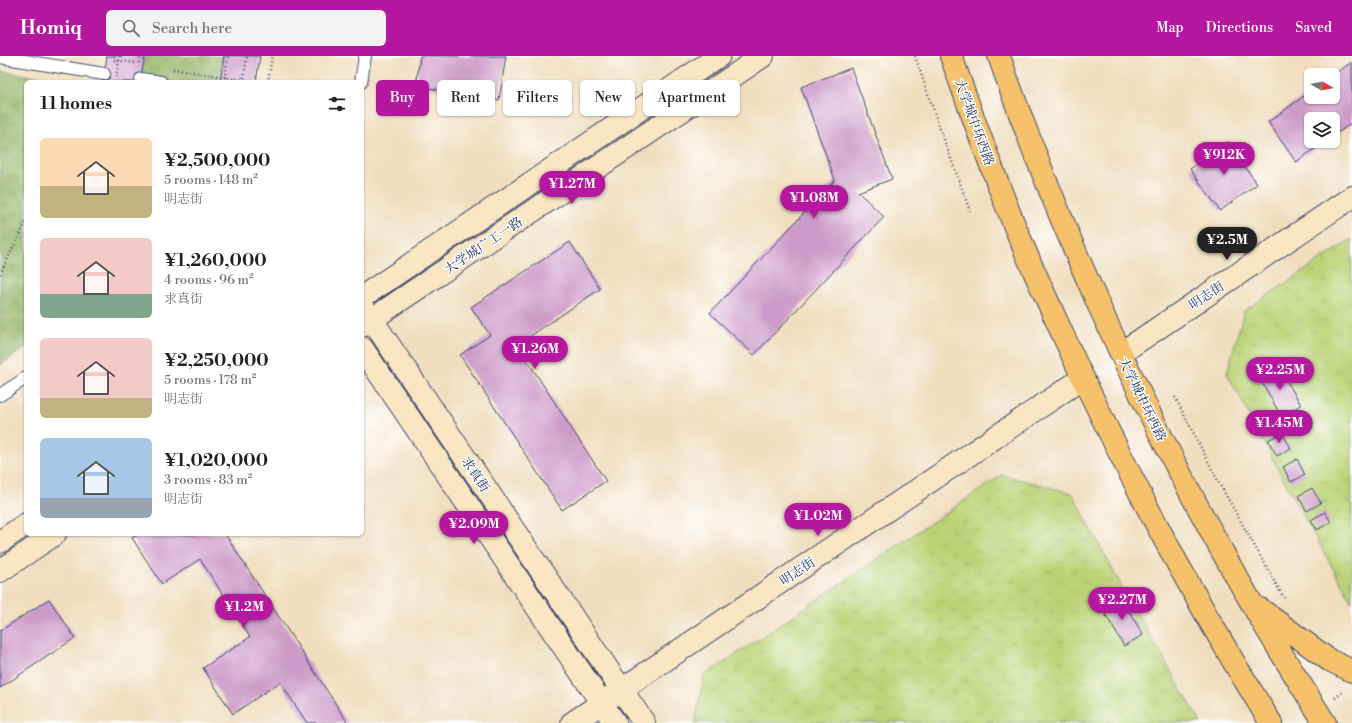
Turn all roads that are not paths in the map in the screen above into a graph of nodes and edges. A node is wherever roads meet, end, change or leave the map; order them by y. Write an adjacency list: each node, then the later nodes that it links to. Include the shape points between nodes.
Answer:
1 (365, 56): 10 (lane)
2 (719, 56): 12 (street, 大学城广工一路)
3 (763, 56): 13 (street, 大学城广工一路)
4 (951, 56): 16 (main road, 大学城中环西路, via 1020,240)
5 (999, 56): 15 (main road, 大学城中环西路, via 1063,223)
6 (0, 57): 7 (lane)
7 (104, 74)
8 (141, 79): 9 (lane)
9 (148, 80)
10 (361, 80)
11 (1352, 197): 15 (street, 明志街)
12 (364, 296)
13 (365, 317): 25 (street, 求真街)
14 (364, 351): 26 (street, 求真街)
15 (1121, 353): 23 (main road, 大学城中环西路, via 1196,503)
16 (1083, 378): 25 (street, 明志街); 30 (main road, 大学城中环西路, via 1156,525)
17 (24, 379): 18 (lane)
18 (0, 395)
19 (24, 525): 21 (street)
20 (52, 536): 22 (street)
21 (0, 542)
22 (0, 571)
23 (1252, 603): 24 (main road, via 1329,660); 31 (main road, 大学城中环西路)
24 (1352, 671)
25 (622, 690): 26 (street, 明志街); 29 (street, 求真街)
26 (601, 703): 27 (street, 明志街); 28 (street, 求真街)
27 (572, 723)
28 (615, 723)
29 (644, 723)
30 (1271, 723)
31 (1325, 723)

